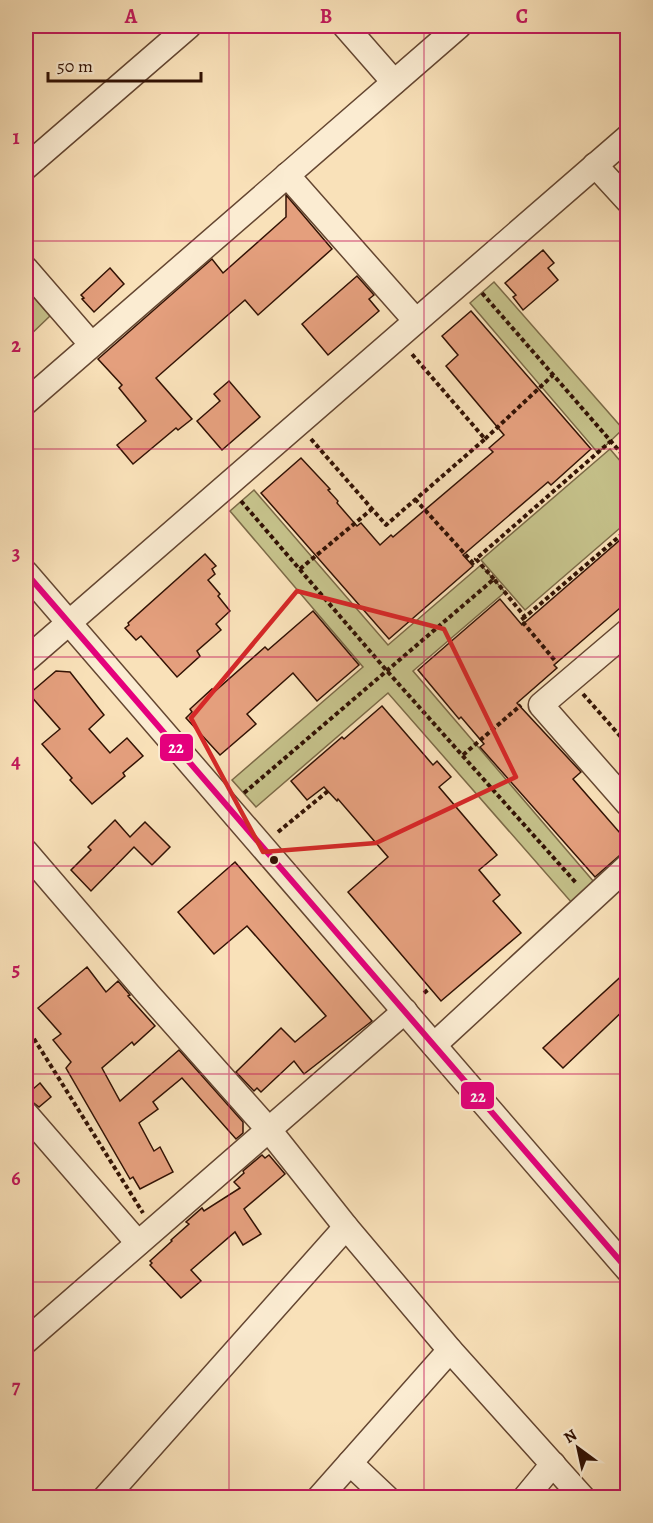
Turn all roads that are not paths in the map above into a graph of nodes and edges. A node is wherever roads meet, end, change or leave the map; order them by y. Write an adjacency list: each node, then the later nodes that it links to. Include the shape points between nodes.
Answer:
1 (189, 26): 7 (street)
2 (345, 26): 4 (street)
3 (459, 26): 4 (street)
4 (394, 82): 8 (street)
5 (627, 137): 6 (street)
6 (595, 165): 9 (street); 11 (street)
7 (26, 167)
8 (287, 175): 11 (street); 12 (street)
9 (627, 201)
10 (26, 269): 12 (street)
11 (416, 321): 15 (street)
12 (91, 344): 13 (street)
13 (26, 402)
14 (26, 573): 15 (street)
15 (69, 623): 17 (street); 21 (street)
16 (627, 632): 18 (street, via 541,705)
17 (26, 660)
18 (627, 804)
19 (26, 852): 24 (street)
20 (627, 866): 22 (street)
21 (405, 1011): 22 (street); 24 (street)
22 (434, 1045): 27 (street)
23 (27, 1120): 26 (street)
24 (269, 1130): 25 (street); 26 (street)
25 (346, 1227): 29 (street); 32 (street)
26 (146, 1236): 28 (street)
27 (627, 1270)
28 (26, 1341)
29 (450, 1350): 30 (street); 31 (street)
30 (350, 1462): 33 (street); 34 (street)
31 (553, 1464): 35 (street); 36 (street)
32 (105, 1497)
33 (319, 1497)
34 (387, 1497)
35 (525, 1497)
36 (583, 1497)

